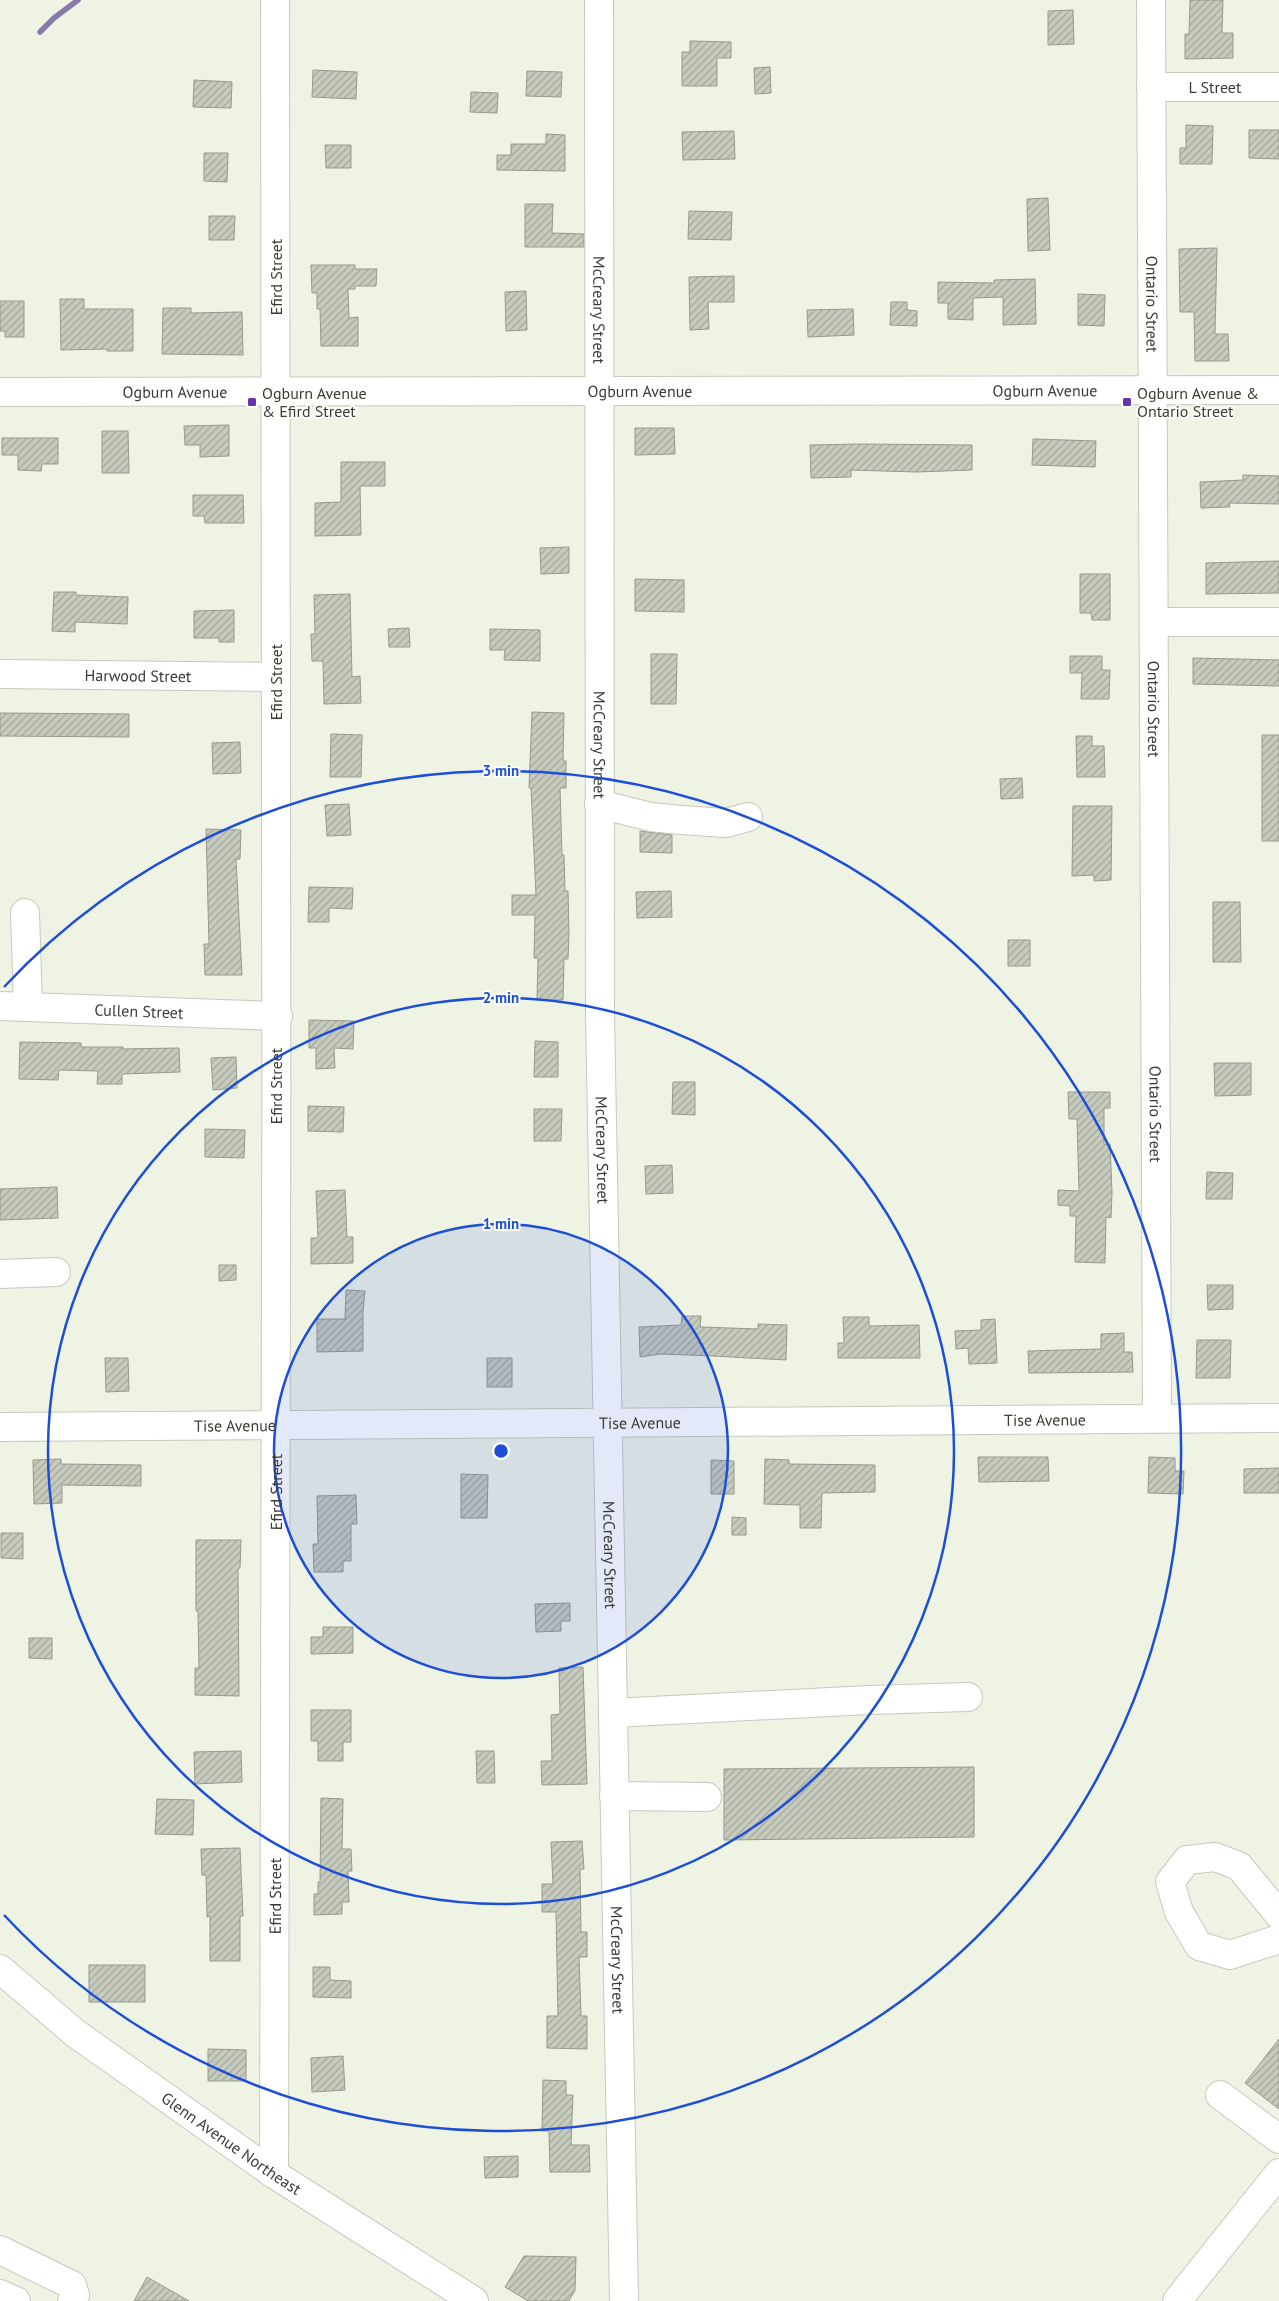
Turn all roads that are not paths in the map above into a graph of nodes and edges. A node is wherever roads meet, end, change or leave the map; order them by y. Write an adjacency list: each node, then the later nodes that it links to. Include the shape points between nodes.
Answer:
1 (275, 0): 10 (street, Efird Street)
2 (599, 0): 6 (street, McCreary Street)
3 (1151, 0): 4 (street, Ontario Street)
4 (1151, 86): 5 (street, L Street); 8 (street, Ontario Street)
5 (1279, 87)
6 (599, 390): 8 (street, Ogburn Avenue); 10 (street, Ogburn Avenue); 15 (street, McCreary Street)
7 (1279, 390): 8 (street, Ogburn Avenue)
8 (1154, 391): 11 (street, Ontario Street)
9 (0, 392): 10 (street, Ogburn Avenue)
10 (276, 392): 14 (street, Efird Street)
11 (1154, 622): 12 (street); 23 (street, Ontario Street)
12 (1279, 622)
13 (0, 674): 14 (street, Harwood Street)
14 (275, 677): 20 (street, Efird Street)
15 (599, 804): 16 (street, via 650,817 681,820 726,823); 25 (street, McCreary Street)
16 (748, 817)
17 (24, 912): 19 (street)
18 (0, 1006): 19 (street, Cullen Street)
19 (28, 1007): 20 (street, Cullen Street)
20 (278, 1016): 26 (street, Efird Street)
21 (56, 1272): 22 (street)
22 (0, 1274)
23 (1157, 1418): 24 (street, Tise Avenue); 25 (street, Tise Avenue)
24 (1279, 1418)
25 (607, 1424): 26 (street, Tise Avenue); 29 (street, McCreary Street)
26 (277, 1426): 27 (street, Tise Avenue); 38 (street, Efird Street)
27 (0, 1427)
28 (968, 1697): 29 (street)
29 (613, 1713): 30 (street, McCreary Street)
30 (614, 1796): 31 (street); 44 (street, McCreary Street)
31 (707, 1797)
32 (1279, 1915): 33 (street, via 1239,1866 1215,1857 1187,1860 1170,1882 1179,1912 1199,1946 1230,1955)
33 (1279, 1939)
34 (0, 1969): 38 (street, Glenn Avenue Northeast, via 76,2033)
35 (1220, 2095): 36 (street)
36 (1279, 2139)
37 (1279, 2173): 45 (street)
38 (274, 2174): 43 (street, Glenn Avenue Northeast)
39 (0, 2250): 42 (street, via 72,2285 75,2295)
40 (0, 2294): 41 (street)
41 (16, 2301)
42 (72, 2301)
43 (474, 2301)
44 (624, 2301)
45 (1177, 2301)

